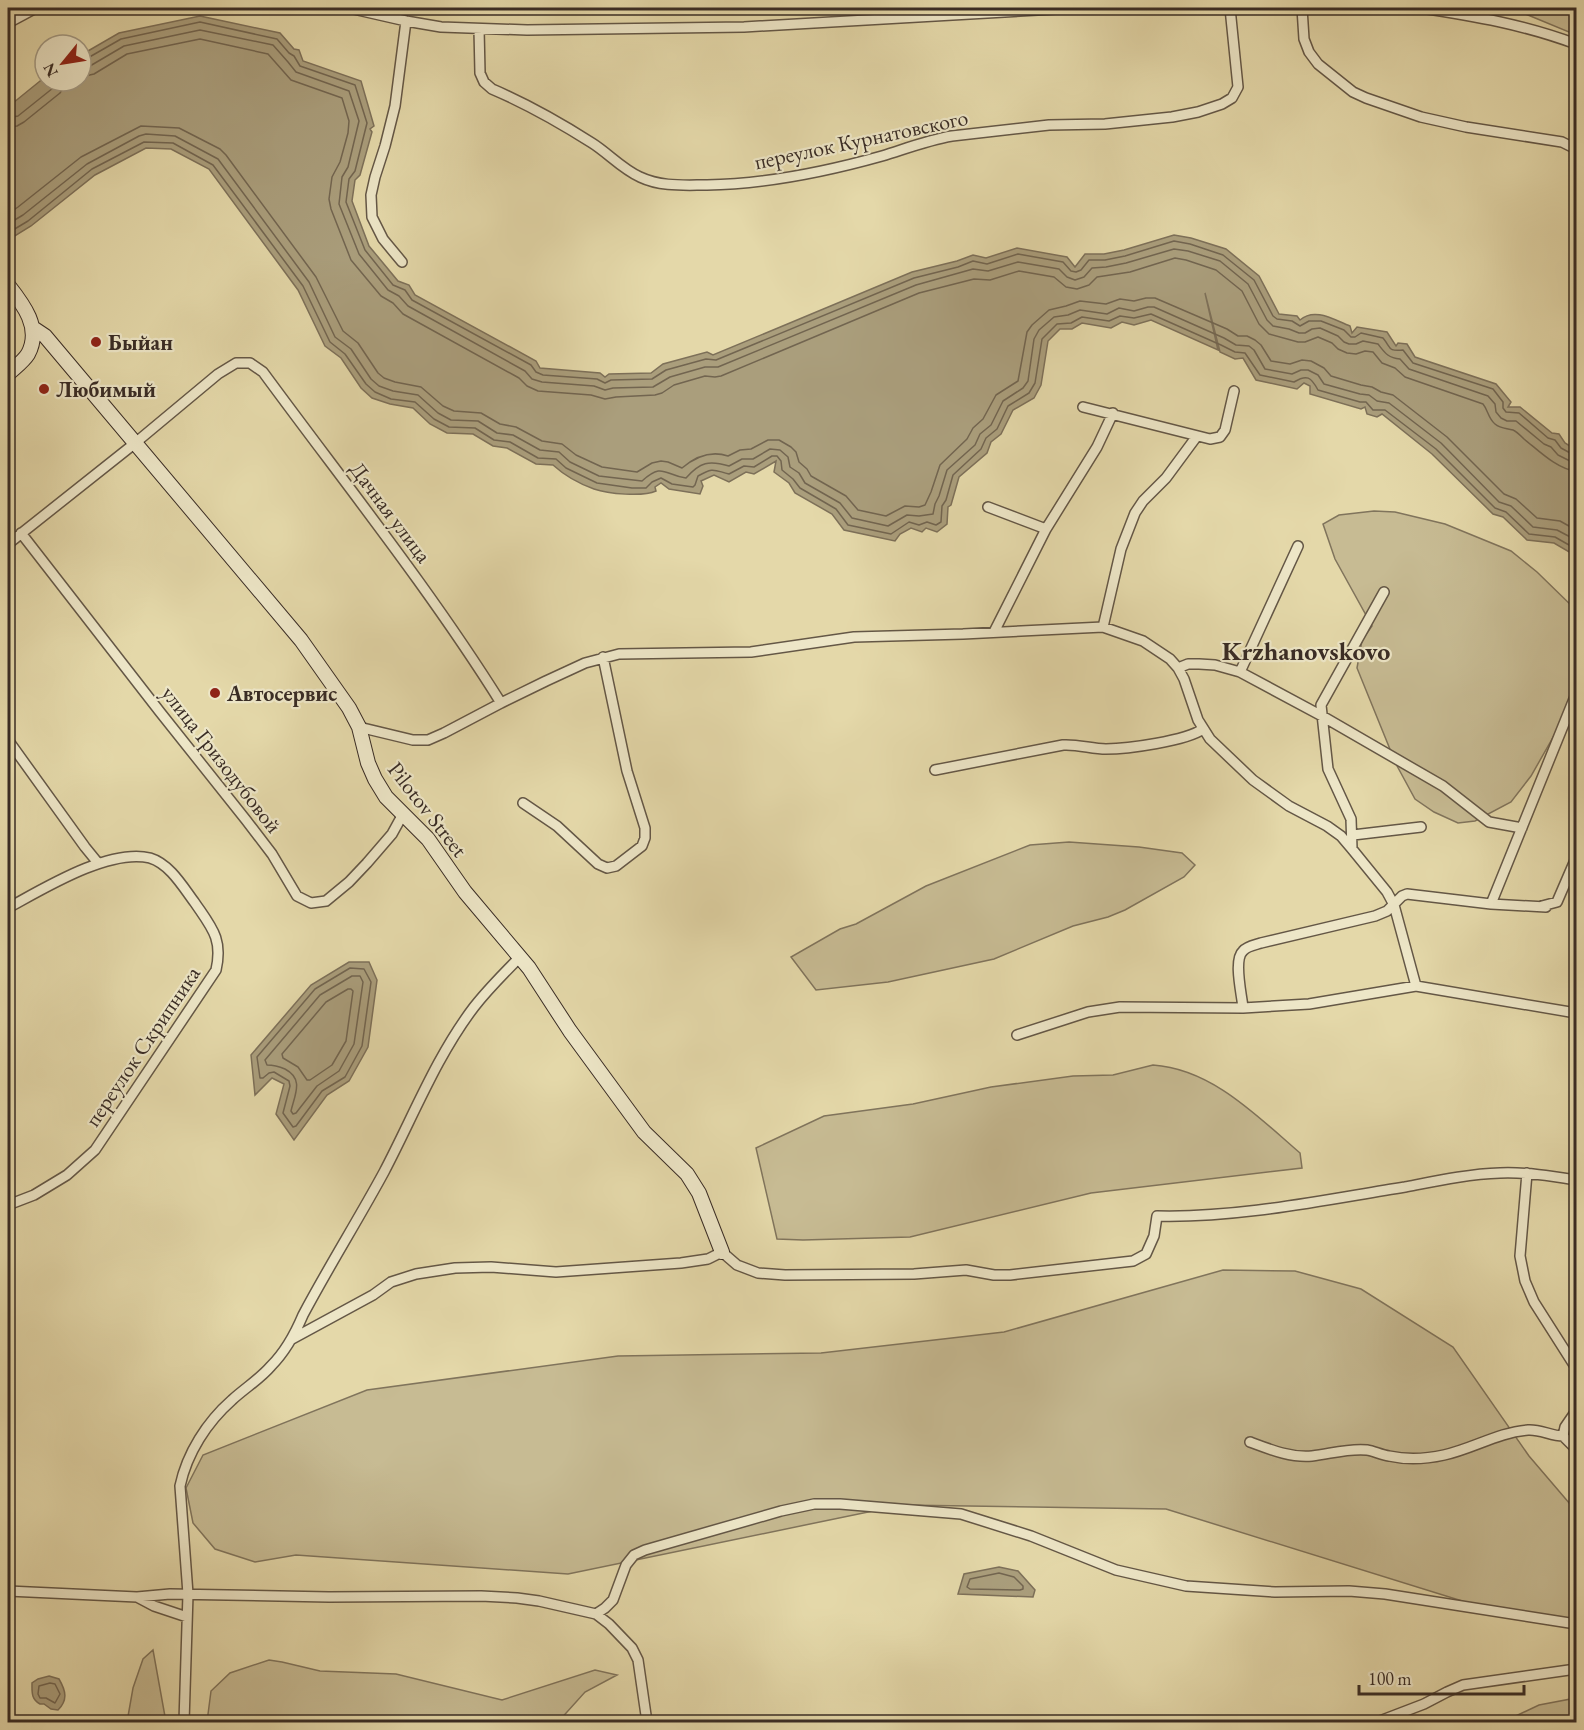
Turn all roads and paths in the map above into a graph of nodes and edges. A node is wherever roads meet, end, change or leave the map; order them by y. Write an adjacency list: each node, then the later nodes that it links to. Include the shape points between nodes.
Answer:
1 (36, 8): 9 (street)
2 (348, 8): 8 (street)
3 (1046, 8): 4 (street); 10 (street, via 744,27)
4 (1072, 8)
5 (1230, 8): 10 (street, переулок Курнатовского, via 1238,87 1232,98 1222,104 1163,118 1049,125 936,138 829,169 740,184 661,184 639,177 551,117 484,82 480,73)
6 (1302, 8): 12 (street, via 1309,52 1353,92 1421,117 1562,142)
7 (1421, 8): 11 (street, via 1515,24)
8 (406, 21): 10 (street); 13 (street, via 395,106 371,195 372,217 382,239)
9 (8, 23)
10 (479, 29)
11 (1576, 44)
12 (1576, 149)
13 (402, 262)
14 (8, 285): 15 (street, Pilotov Street, via 23,303)
15 (33, 328): 16 (street, via 28,353); 21 (street, Pilotov Street, via 45,336)
16 (8, 375)
17 (1234, 391): 20 (street, via 1220,437)
18 (1083, 407): 19 (street)
19 (1113, 413): 20 (street); 23 (street, via 1097,447)
20 (1197, 436): 28 (street, via 1135,513 1121,549)
21 (134, 444): 24 (street); 34 (street, Дачная улица, via 236,363 250,363 263,372); 36 (street, Pilotov Street, via 301,640)
22 (988, 507): 23 (street)
23 (1046, 528): 29 (street)
24 (21, 533): 25 (street); 41 (street, улица Гризодубовой, via 253,828 297,896 311,903 326,901 367,863)
25 (8, 544)
26 (1298, 546): 32 (street)
27 (1384, 592): 35 (street, via 1321,705)
28 (1103, 627): 29 (street); 31 (street, via 1143,641)
29 (994, 632): 30 (street, via 854,637 752,652)
30 (603, 657): 34 (street); 40 (street, via 627,771 645,828 642,846 616,866 607,868)
31 (1178, 668): 32 (street, via 1207,664); 37 (street)
32 (1240, 672): 35 (street)
33 (1576, 694): 43 (street)
34 (501, 702): 36 (street, via 428,740)
35 (1322, 716): 43 (street, via 1443,786 1489,822); 44 (street, via 1328,770 1351,819)
36 (359, 727): 41 (street, Pilotov Street, via 375,778)
37 (1203, 729): 39 (street, via 1184,738 1119,748 1063,745); 45 (street, via 1253,780 1289,806 1327,826)
38 (8, 740): 47 (street)
39 (935, 770)
40 (524, 803)
41 (403, 814): 51 (street, Pilotov Street, via 428,839 465,892)
42 (1421, 827): 44 (street)
43 (1522, 828): 48 (street)
44 (1353, 835): 45 (street)
45 (1352, 849): 49 (street)
46 (1576, 858): 48 (street, via 1557,902 1543,907)
47 (98, 863): 50 (street, переулок Скрипника); 58 (street, переулок Скрипника, via 150,858 176,877 217,937 216,970 95,1150 67,1175)
48 (1491, 904): 49 (street, via 1407,894)
49 (1394, 905): 52 (street); 53 (street, via 1375,916 1261,943 1243,951 1238,966)
50 (8, 908)
51 (520, 957): 59 (street, Pilotov Street, via 644,1132 687,1174 699,1192); 60 (street, via 489,988 455,1035)
52 (1416, 986): 53 (street, via 1309,1004); 54 (street)
53 (1243, 1008): 55 (street, via 1120,1007 1088,1012)
54 (1576, 1013)
55 (1017, 1035)
56 (1527, 1173): 57 (street); 59 (street, via 1464,1177 1265,1210 1156,1216 1154,1236 1146,1254 1133,1261 1010,1275 966,1270 914,1274 758,1273 737,1265); 61 (street, via 1520,1256 1525,1281)
57 (1576, 1180)
58 (8, 1206)
59 (723, 1252): 60 (street, via 681,1263 556,1272 467,1268 416,1274 391,1282)
60 (292, 1339): 67 (street, via 271,1366 220,1411 183,1472 180,1486)
61 (1576, 1368)
62 (1576, 1411): 63 (street, via 1565,1426)
63 (1563, 1437): 64 (street, via 1526,1430 1442,1456 1411,1459 1367,1450 1292,1456); 65 (street)
64 (1250, 1442)
65 (1576, 1449)
66 (8, 1591): 68 (street)
67 (188, 1594): 68 (street); 69 (street, via 482,1596 539,1601); 70 (street)
68 (137, 1596): 70 (street)
69 (596, 1614): 71 (street, via 613,1600 626,1565 645,1550 781,1511 814,1504 840,1504 974,1517 1116,1570 1186,1586 1385,1594); 74 (street, via 624,1639 639,1660)
70 (187, 1617): 73 (street)
71 (1576, 1624)
72 (1576, 1669): 75 (street, via 1463,1685)
73 (184, 1722)
74 (647, 1722)
75 (1377, 1722)

